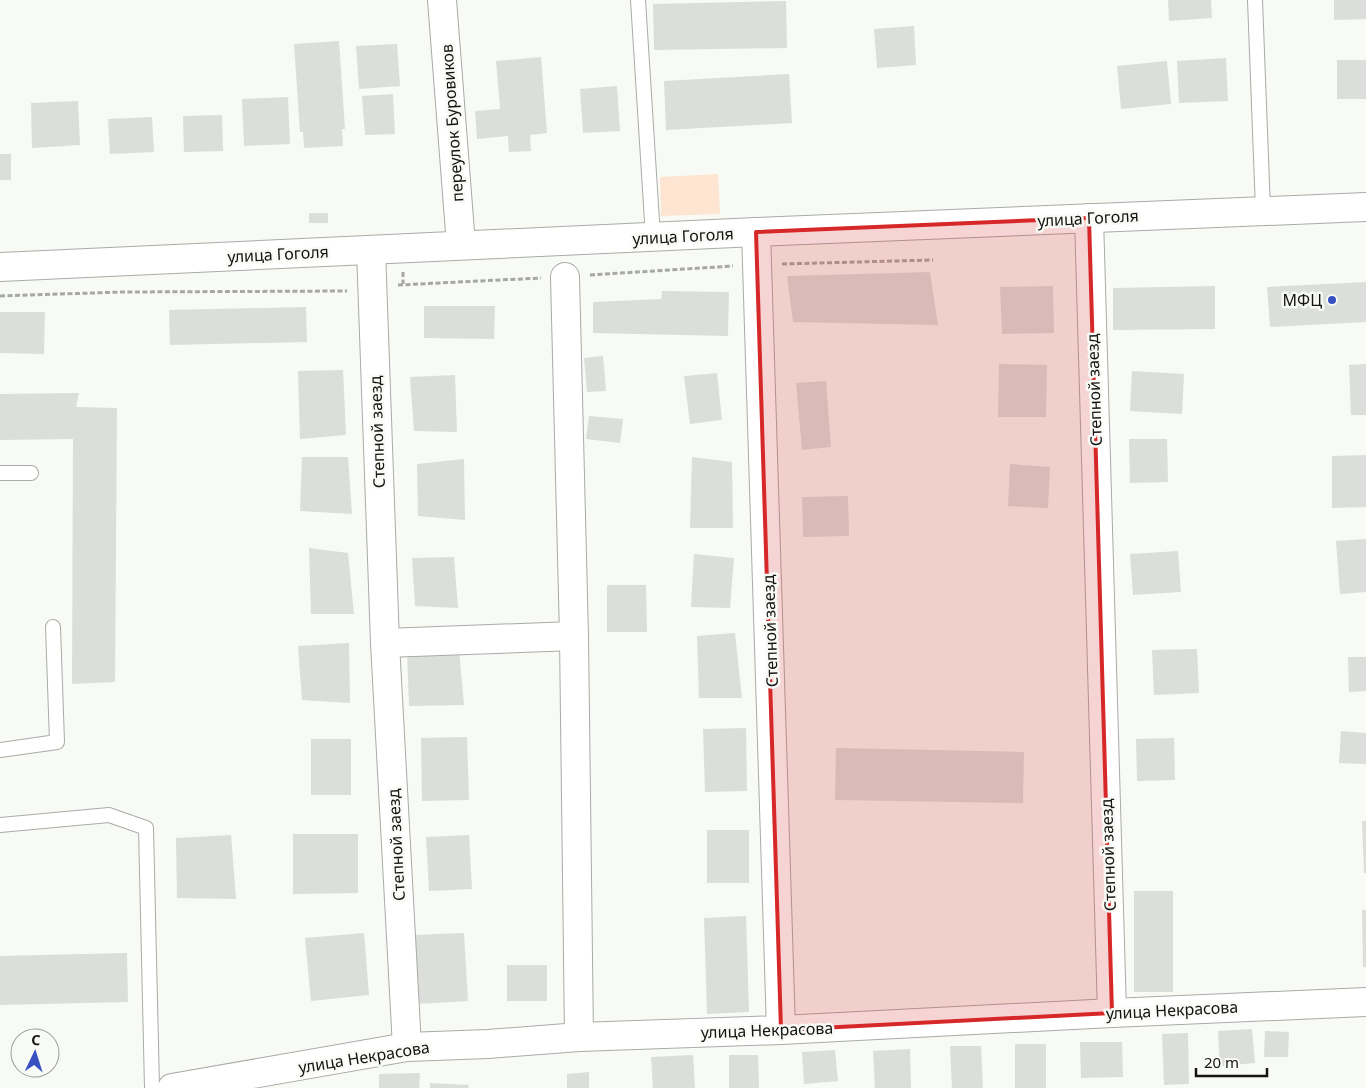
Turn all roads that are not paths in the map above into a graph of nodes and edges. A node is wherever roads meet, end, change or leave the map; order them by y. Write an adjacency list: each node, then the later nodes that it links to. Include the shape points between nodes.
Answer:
1 (442, 0): 9 (street, переулок Буровиков)
2 (638, 0): 8 (lane)
3 (1254, 0): 5 (lane)
4 (1366, 207): 5 (street, улица Гоголя)
5 (1263, 210): 6 (street, улица Гоголя)
6 (1089, 218): 7 (street, улица Гоголя); 21 (street, Степной заезд)
7 (756, 232): 8 (street, улица Гоголя); 22 (street, Степной заезд)
8 (654, 237): 9 (street, улица Гоголя)
9 (461, 246): 10 (street, улица Гоголя)
10 (371, 250): 11 (street, улица Гоголя); 17 (street, Степной заезд)
11 (0, 267)
12 (565, 277): 16 (street)
13 (0, 473): 14 (lane)
14 (31, 474)
15 (53, 627): 18 (lane, via 57,742)
16 (574, 636): 17 (street); 23 (street)
17 (384, 643): 24 (street, Степной заезд)
18 (0, 750)
19 (0, 825): 25 (lane, via 109,815 146,828)
20 (1366, 1002): 21 (street, улица Некрасова)
21 (1112, 1013): 22 (street, улица Некрасова)
22 (781, 1030): 23 (street, улица Некрасова)
23 (579, 1037): 24 (street, улица Некрасова)
24 (407, 1047): 26 (street, улица Некрасова)
25 (152, 1088)
26 (173, 1088)

